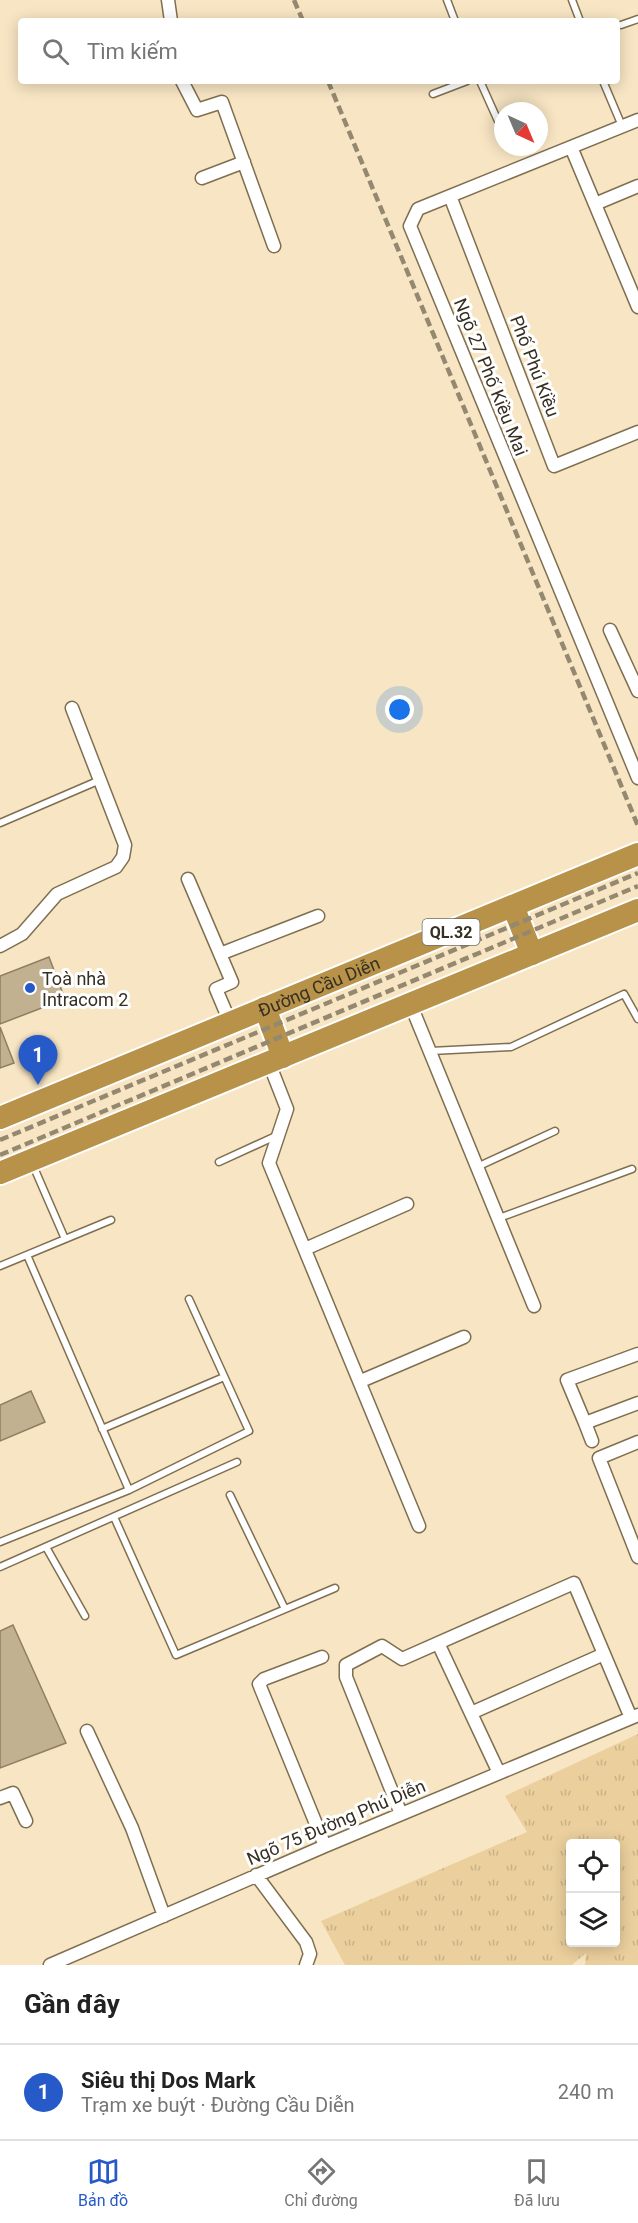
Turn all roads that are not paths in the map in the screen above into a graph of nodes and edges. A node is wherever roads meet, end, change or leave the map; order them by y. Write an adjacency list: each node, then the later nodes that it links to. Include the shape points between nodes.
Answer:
1 (168, 0): 4 (street)
2 (447, 0): 5 (lane)
3 (572, 0): 6 (lane)
4 (171, 18)
5 (454, 18)
6 (579, 18)
7 (638, 19): 8 (lane)
8 (621, 25)
9 (184, 84): 18 (street, via 197,110 222,102)
10 (459, 84): 13 (lane)
11 (481, 84): 14 (lane)
12 (604, 84): 16 (lane)
13 (433, 94)
14 (494, 112)
15 (638, 120): 16 (street, Ngõ 27 Phố Kiều Mai)
16 (622, 127): 17 (street, Ngõ 27 Phố Kiều Mai)
17 (571, 147): 21 (street, Ngõ 27 Phố Kiều Mai); 22 (street)
18 (244, 162): 19 (street); 23 (street)
19 (202, 178)
20 (638, 186): 22 (street)
21 (450, 196): 26 (street, Phố Phú Kiều, via 554,465); 30 (street, Ngõ 27 Phố Kiều Mai, via 418,209 410,226)
22 (595, 204): 24 (street)
23 (274, 246)
24 (633, 282): 25 (street)
25 (638, 307)
26 (638, 432)
27 (610, 630): 28 (street)
28 (637, 686)
29 (72, 708): 31 (street)
30 (637, 771)
31 (101, 779): 32 (lane); 38 (street, via 125,845 123,857 116,867 57,894 22,934)
32 (0, 823)
33 (638, 854): 35 (highway, Đường Cầu Diễn / QL.32)
34 (188, 879): 39 (street)
35 (513, 906): 40 (highway); 42 (highway, Đường Cầu Diễn / QL.32)
36 (637, 914): 40 (highway)
37 (318, 916): 39 (street)
38 (0, 946)
39 (220, 954): 44 (street, via 232,982 216,989)
40 (532, 954): 41 (highway)
41 (410, 1003): 45 (street); 46 (highway)
42 (265, 1008): 44 (highway, Đường Cầu Diễn / QL.32); 46 (highway)
43 (638, 1019): 45 (lane, via 624,994 512,1047)
44 (230, 1022): 47 (highway, Đường Cầu Diễn / QL.32)
45 (430, 1052): 52 (street)
46 (276, 1060): 49 (street, via 287,1109); 50 (highway)
47 (0, 1118)
48 (555, 1131): 52 (lane)
49 (278, 1134): 51 (lane); 59 (street, via 269,1163)
50 (31, 1160): 54 (highway); 58 (lane)
51 (219, 1162)
52 (477, 1167): 56 (street)
53 (632, 1169): 56 (lane)
54 (0, 1173)
55 (407, 1204): 59 (street)
56 (499, 1218): 63 (street)
57 (111, 1220): 58 (lane)
58 (65, 1239): 60 (lane)
59 (305, 1249): 67 (street)
60 (27, 1255): 61 (lane); 70 (lane)
61 (0, 1266)
62 (189, 1299): 66 (lane)
63 (534, 1306)
64 (464, 1336): 67 (street)
65 (638, 1354): 69 (street, via 567,1380)
66 (224, 1377): 70 (lane); 74 (lane, via 249,1431)
67 (361, 1381): 77 (street)
68 (638, 1403): 69 (street)
69 (585, 1424): 71 (street)
70 (102, 1429): 74 (lane)
71 (592, 1441)
72 (638, 1442): 80 (street, via 599,1458)
73 (237, 1462): 76 (lane)
74 (129, 1490): 78 (lane)
75 (230, 1495): 83 (lane)
76 (114, 1516): 79 (lane); 83 (lane, via 176,1655)
77 (419, 1526)
78 (0, 1542)
79 (46, 1546): 81 (lane); 84 (lane)
80 (638, 1557)
81 (0, 1567)
82 (335, 1588): 83 (lane)
83 (285, 1609)
84 (85, 1616)
85 (438, 1643): 86 (street, via 574,1583); 88 (street); 93 (street, via 402,1659 382,1646 346,1665 346,1677)
86 (604, 1654): 88 (street); 89 (street)
87 (322, 1657): 95 (street, via 259,1684)
88 (471, 1713): 91 (street)
89 (634, 1716): 91 (street, Ngõ 75 Đường Phú Diễn)
90 (87, 1731): 97 (street, via 132,1828)
91 (499, 1773): 93 (street, Ngõ 75 Đường Phú Diễn)
92 (0, 1798): 94 (street, via 13,1793)
93 (401, 1814): 95 (street, Ngõ 75 Đường Phú Diễn)
94 (26, 1821)
95 (325, 1846): 96 (street, Ngõ 75 Đường Phú Diễn)
96 (256, 1875): 97 (street, Ngõ 75 Đường Phú Diễn); 99 (street, via 310,1949)
97 (164, 1916): 98 (street, Ngõ 75 Đường Phú Diễn)
98 (50, 1965)
99 (306, 1965)

